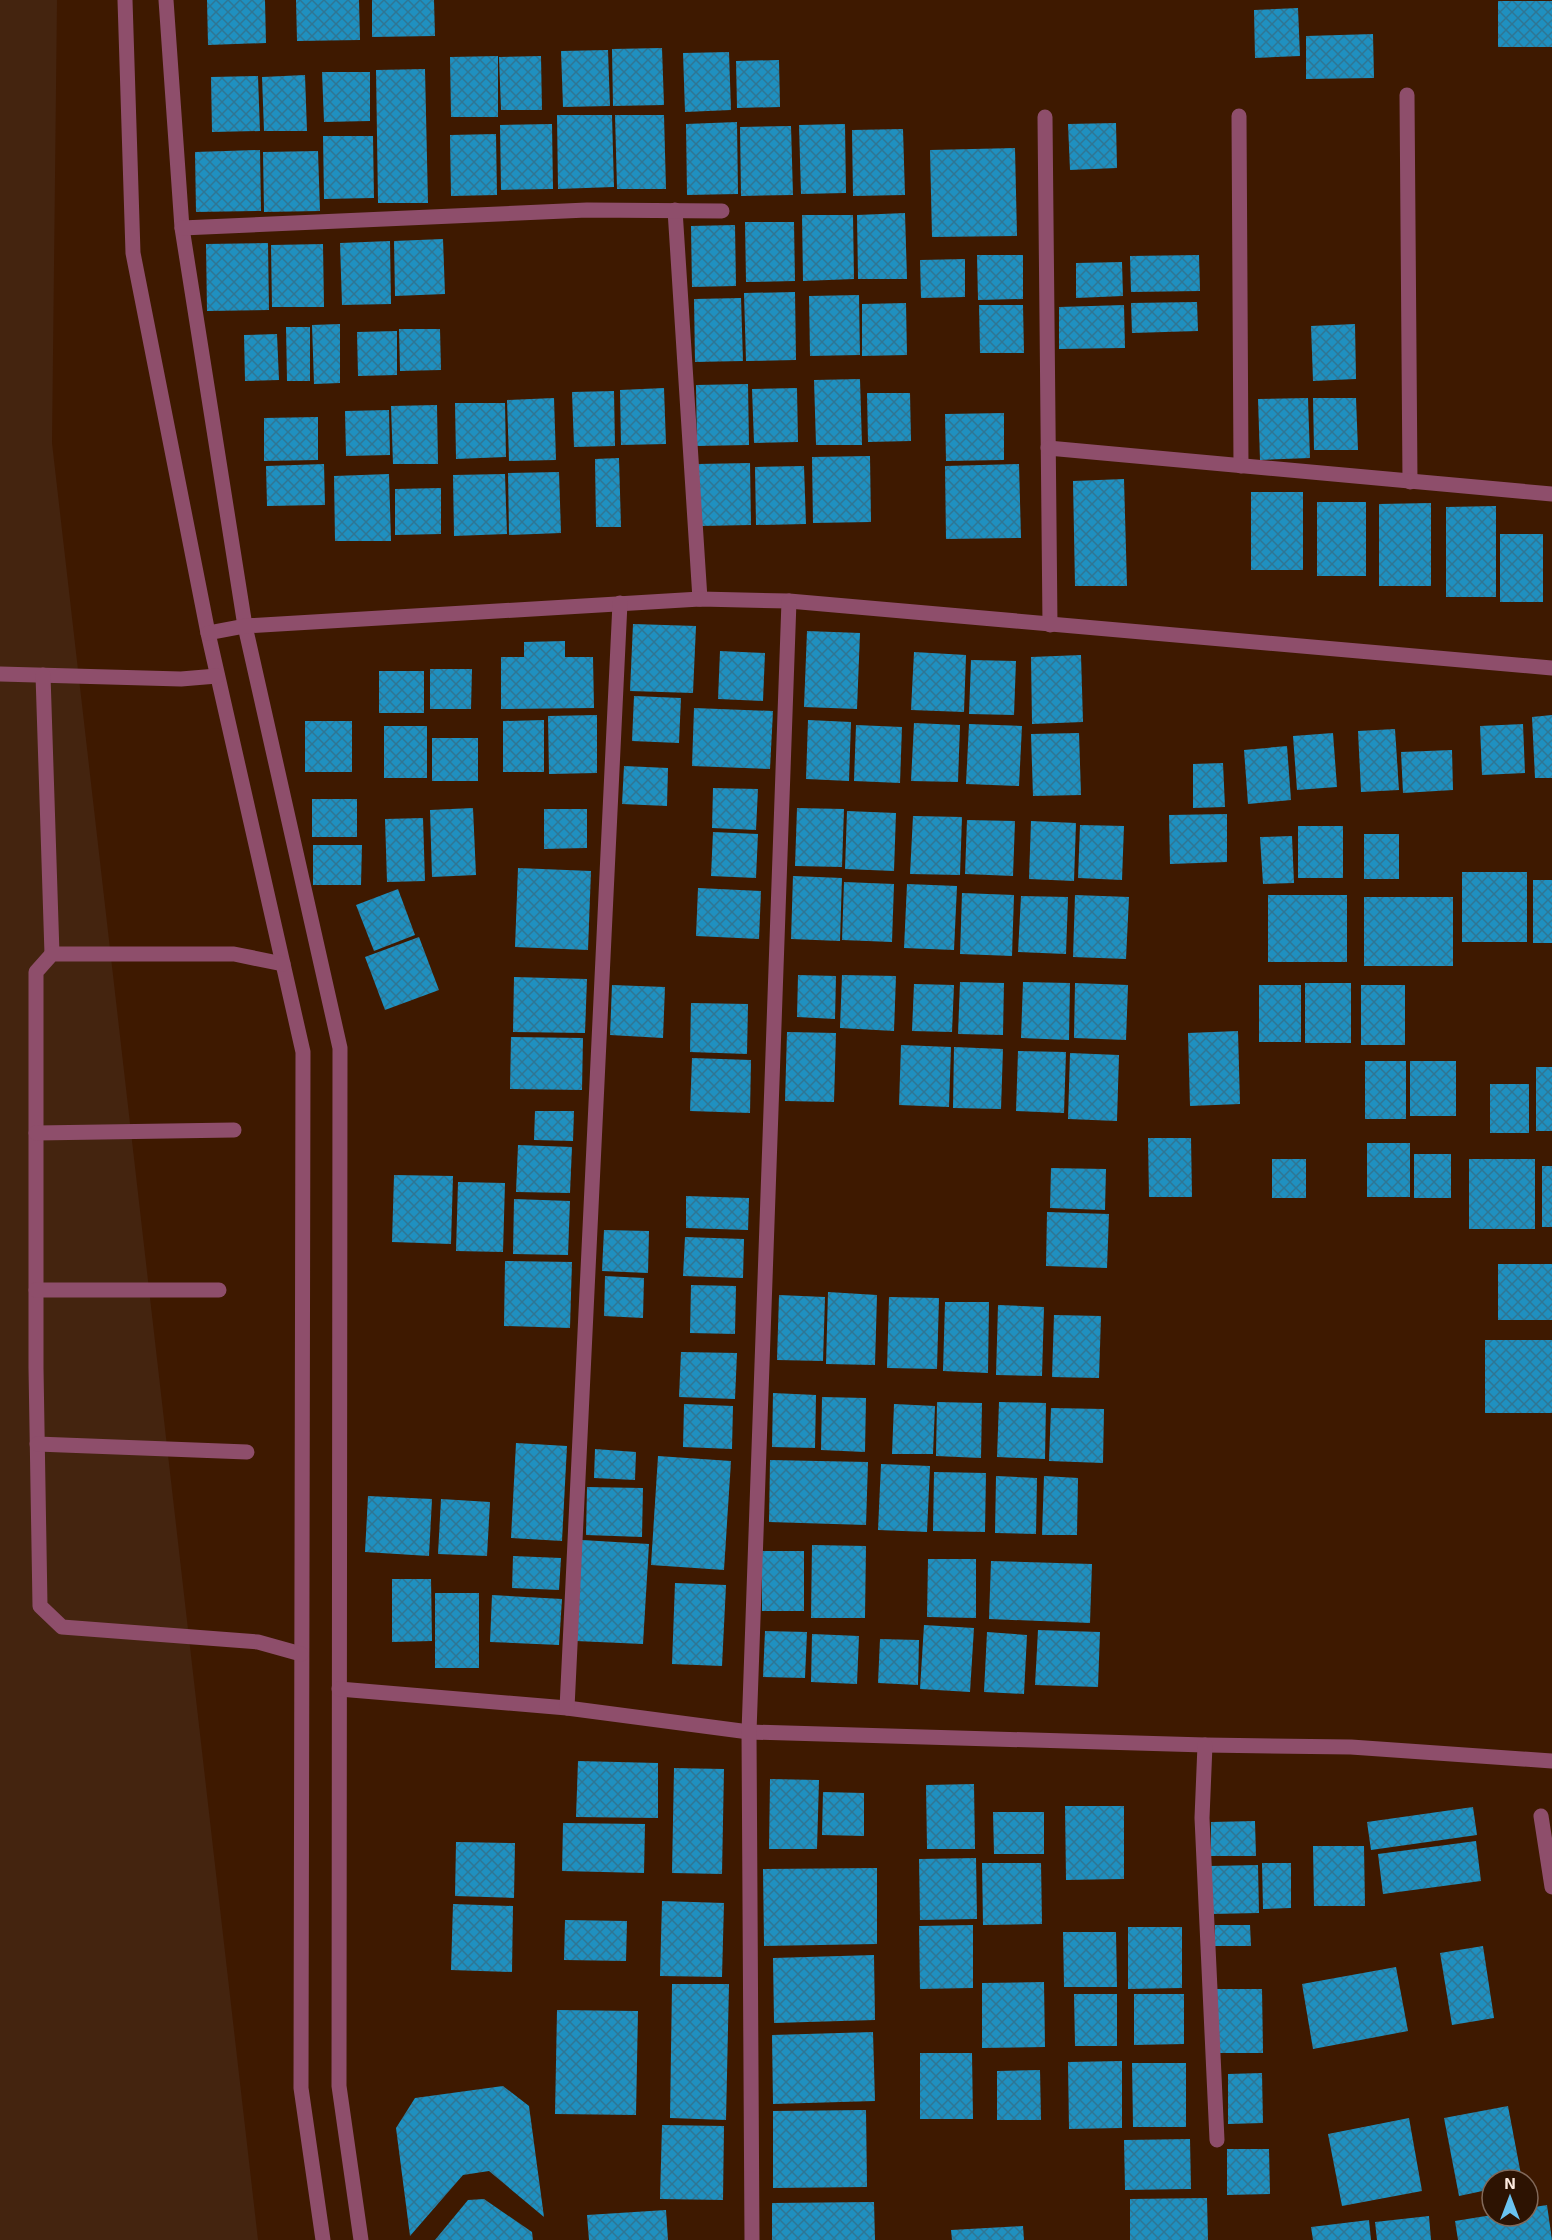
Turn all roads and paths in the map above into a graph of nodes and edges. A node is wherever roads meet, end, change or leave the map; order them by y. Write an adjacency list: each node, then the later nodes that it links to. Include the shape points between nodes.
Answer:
1 (125, 0): 18 (street, via 133,253)
2 (166, 0): 8 (street)
3 (1407, 95): 11 (street)
4 (1239, 116): 10 (street)
5 (1045, 117): 9 (street)
6 (675, 210): 7 (street); 8 (street, via 587,210); 13 (street)
7 (722, 211)
8 (182, 228): 17 (street)
9 (1048, 448): 10 (street); 16 (street)
10 (1241, 466): 11 (street)
11 (1410, 482): 12 (street)
12 (1552, 494)
13 (700, 599): 14 (street); 15 (street)
14 (789, 601): 16 (street); 34 (street)
15 (620, 603): 17 (street); 33 (street)
16 (1050, 625): 19 (street)
17 (245, 626): 18 (street); 32 (street, via 340,1048)
18 (208, 633): 22 (street)
19 (1552, 669)
20 (0, 674): 21 (street)
21 (43, 675): 22 (street, via 182,679); 23 (street)
22 (217, 676): 24 (street)
23 (52, 954): 24 (street, via 234,954); 26 (street, via 36,972)
24 (283, 964): 31 (street, via 303,1052)
25 (234, 1130): 26 (street)
26 (36, 1133): 27 (street)
27 (36, 1290): 28 (street); 29 (street)
28 (219, 1290)
29 (38, 1444): 30 (street); 31 (street, via 40,1606 62,1627 258,1642)
30 (247, 1452)
31 (301, 1654): 40 (street, via 301,2088)
32 (339, 1689): 33 (street); 41 (street, via 339,2086)
33 (567, 1708): 34 (street)
34 (749, 1732): 35 (street); 42 (street)
35 (1205, 1745): 36 (street, via 1351,1746); 39 (street, via 1202,1818)
36 (1552, 1761)
37 (1541, 1816): 38 (street)
38 (1552, 1887)
39 (1217, 2140)
40 (323, 2240)
41 (361, 2240)
42 (752, 2240)

